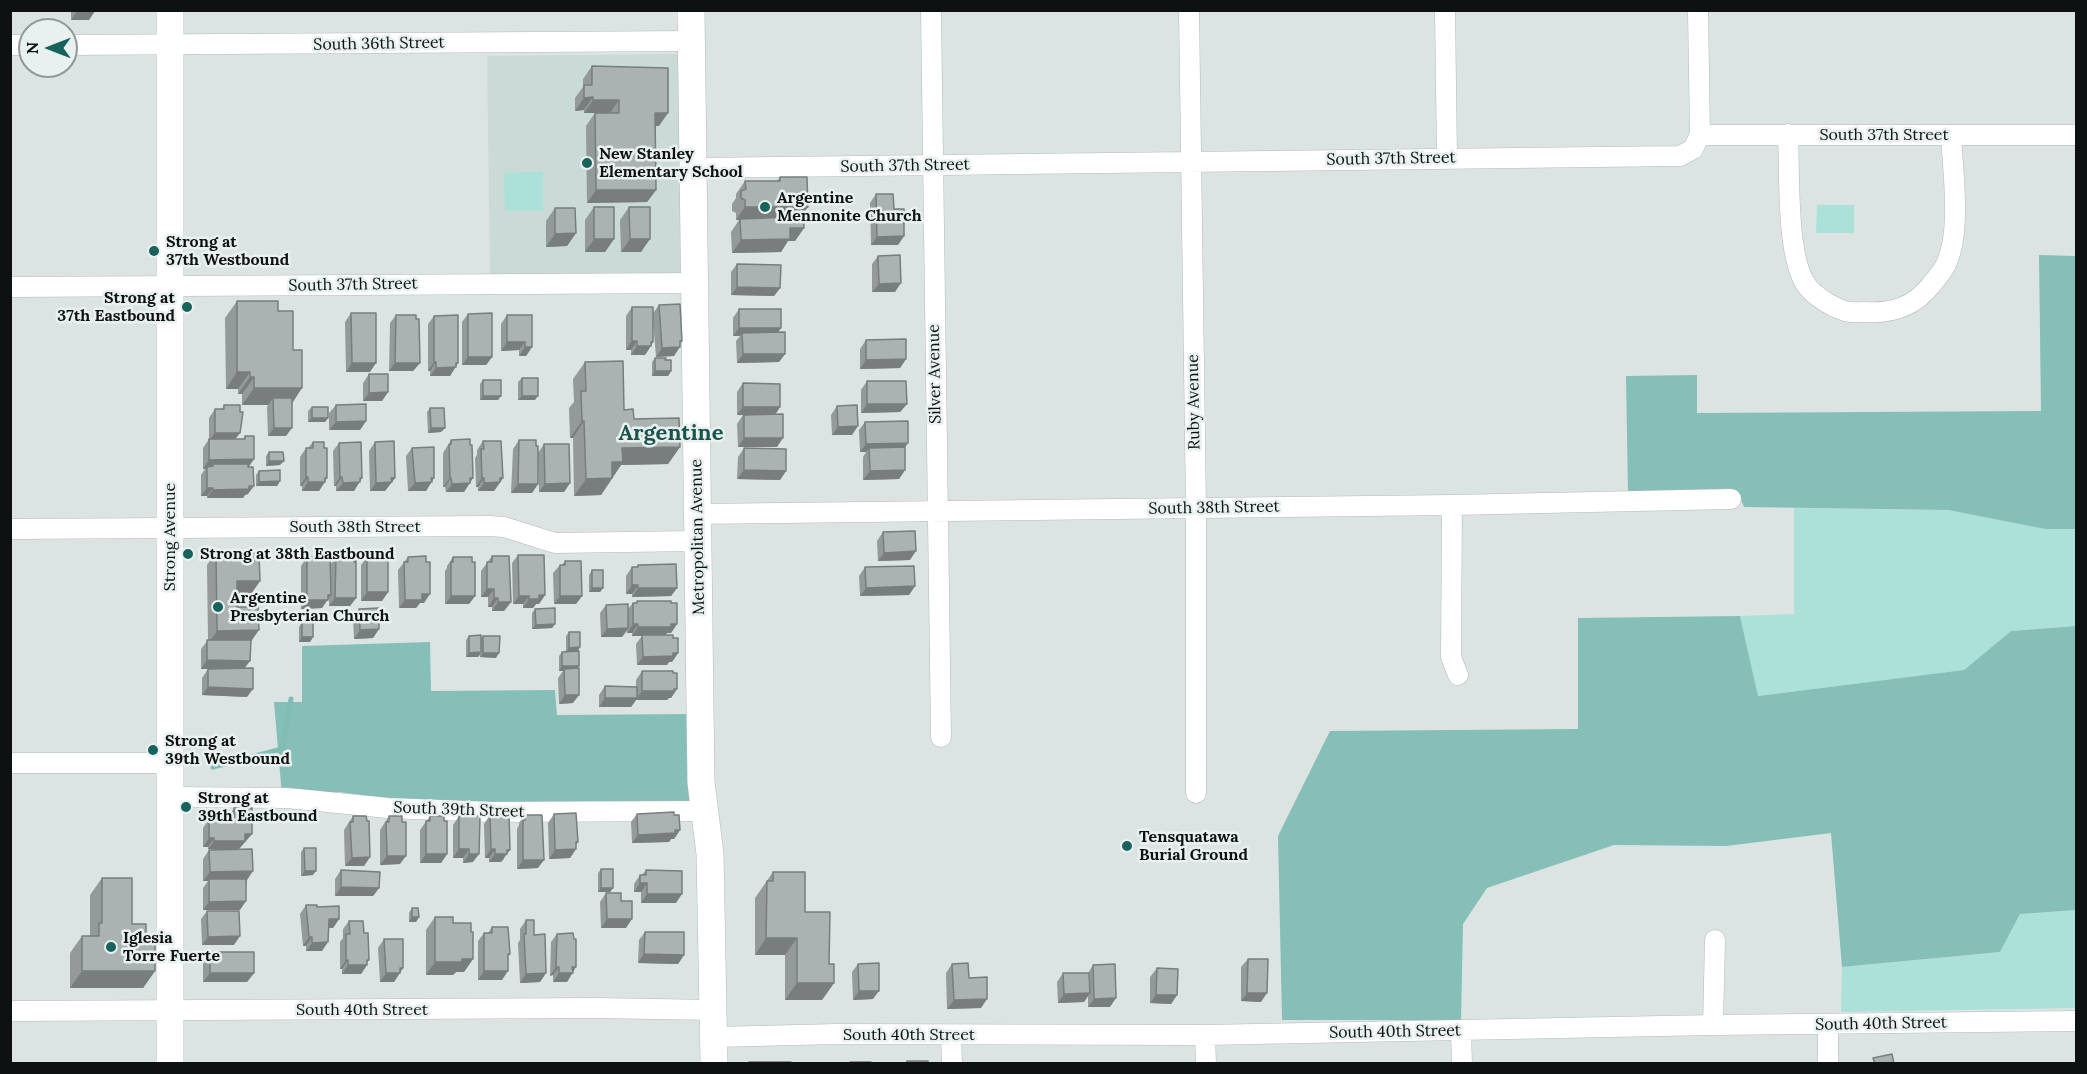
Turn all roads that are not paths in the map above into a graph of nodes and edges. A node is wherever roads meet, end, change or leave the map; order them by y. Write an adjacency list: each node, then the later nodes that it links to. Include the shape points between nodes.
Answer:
1 (170, 10): 9 (street, Strong Avenue)
2 (691, 10): 7 (street, Metropolitan Avenue)
3 (931, 10): 16 (street, Silver Avenue)
4 (1189, 10): 15 (street, Ruby Avenue)
5 (1445, 10): 14 (street)
6 (1698, 10): 11 (street)
7 (692, 41): 9 (street, South 36th Street); 17 (street, Metropolitan Avenue)
8 (78, 45): 9 (street, South 36th Street)
9 (170, 46): 20 (street, Strong Avenue)
10 (1788, 134): 11 (street, South 37th Street); 13 (street, South 37th Street); 13 (street, via 1792,243 1805,284 1822,299 1846,311 1868,313 1887,313 1910,305 1926,292 1947,264 1955,224)
11 (1700, 135): 14 (street, South 37th Street, via 1693,149 1680,156)
12 (2076, 135): 13 (street, South 37th Street)
13 (1951, 136)
14 (1447, 158): 15 (street, South 37th Street)
15 (1191, 162): 16 (street, South 37th Street); 23 (street, Ruby Avenue)
16 (933, 166): 17 (street, South 37th Street); 24 (street, Silver Avenue)
17 (694, 168): 18 (street, Metropolitan Avenue)
18 (696, 283): 20 (street, South 37th Street); 26 (street, Metropolitan Avenue)
19 (10, 287): 20 (street, South 37th Street)
20 (170, 287): 25 (street, Strong Avenue)
21 (1731, 499): 22 (street, South 38th Street)
22 (1452, 505): 23 (street, South 38th Street); 28 (street, via 1451,657)
23 (1196, 509): 24 (street, South 38th Street); 32 (street, Ruby Avenue)
24 (937, 512): 26 (street, South 38th Street); 29 (street, Silver Avenue)
25 (170, 528): 26 (street, South 38th Street, via 489,526 555,543); 27 (street, South 38th Street); 31 (street, Strong Avenue)
26 (697, 528): 34 (street, Metropolitan Avenue)
27 (10, 529)
28 (1458, 675)
29 (941, 737)
30 (10, 763): 31 (street)
31 (170, 763): 33 (street, Strong Avenue)
32 (1196, 793)
33 (170, 797): 34 (street, South 39th Street, via 287,798 388,808 491,812); 38 (street, Strong Avenue)
34 (704, 810): 36 (street, Metropolitan Avenue, via 710,854)
35 (1715, 939): 40 (street)
36 (714, 1010): 38 (street, South 40th Street); 45 (street, Metropolitan Avenue)
37 (10, 1011): 38 (street, South 40th Street)
38 (170, 1011): 46 (street, Strong Avenue)
39 (2076, 1021): 41 (street, South 40th Street)
40 (1713, 1025): 41 (street, South 40th Street); 42 (street, South 40th Street)
41 (1828, 1025): 50 (street)
42 (1461, 1031): 43 (street, South 40th Street); 49 (street)
43 (1205, 1035): 44 (street, South 40th Street); 48 (street)
44 (951, 1036): 45 (street, South 40th Street, via 837,1034); 47 (street)
45 (714, 1050)
46 (170, 1064)
47 (952, 1064)
48 (1206, 1064)
49 (1462, 1064)
50 (1828, 1064)

